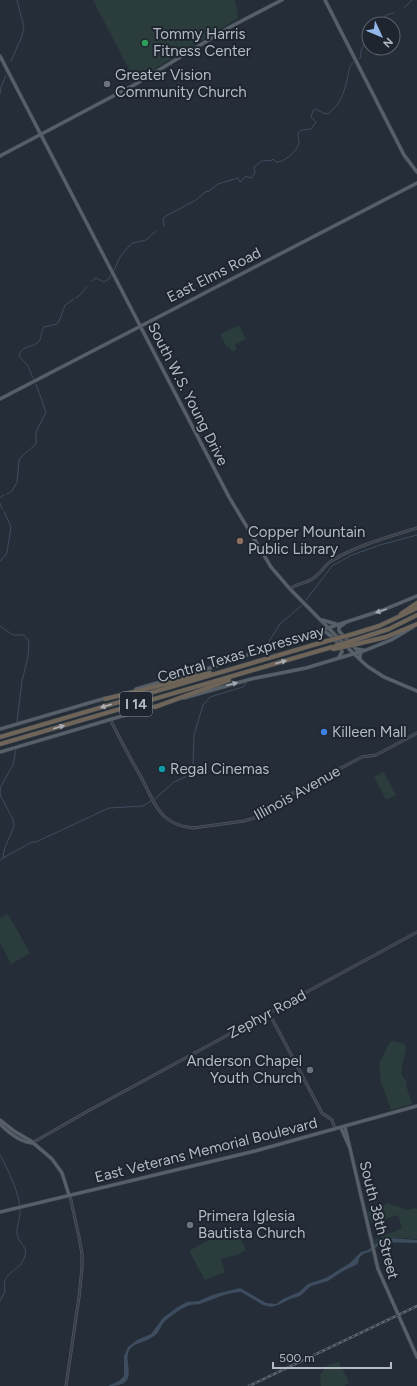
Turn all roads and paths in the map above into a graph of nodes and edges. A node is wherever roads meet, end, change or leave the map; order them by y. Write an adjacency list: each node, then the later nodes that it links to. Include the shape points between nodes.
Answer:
1 (282, 0): 4 (main road, via 230,27 134,85)
2 (325, 0): 6 (main road, via 404,155)
3 (0, 56): 4 (main road, South W.S. Young Drive)
4 (41, 134): 5 (main road); 8 (main road, South W.S. Young Drive)
5 (0, 156)
6 (417, 172)
7 (417, 183): 8 (main road, East Elms Road)
8 (140, 326): 9 (main road, East Elms Road); 11 (main road, South W.S. Young Drive, via 237,512 271,567)
9 (0, 399)
10 (417, 528): 11 (street, via 341,556 326,564 315,578)
11 (290, 589): 16 (main road, South W.S. Young Drive)
12 (417, 596): 17 (main road, one-way to 17)
13 (417, 603): 20 (highway)
14 (417, 608): 20 (highway, Central Texas Expressway / I 14)
15 (417, 615): 23 (highway, Central Texas Expressway / I 14)
16 (320, 619): 18 (main road); 21 (main road, South W.S. Young Drive); 22 (main road, via 322,626)
17 (349, 621): 18 (main road); 24 (main road, via 339,627 339,631 356,649)
18 (339, 624): 21 (main road)
19 (417, 624): 23 (highway, via 386,636); 24 (main road, via 391,640)
20 (379, 626): 28 (highway, Central Texas Expressway / I 14, bridge)
21 (328, 627): 22 (main road); 25 (main road, South W.S. Young Drive)
22 (319, 630): 26 (main road, via 325,631 341,647 342,654); 31 (main road, via 198,672)
23 (356, 642): 29 (highway, Central Texas Expressway / I 14, one-way to 23, bridge)
24 (363, 650): 25 (main road); 27 (main road)
25 (353, 653): 26 (main road); 27 (main road, South W.S. Young Drive)
26 (338, 658): 32 (main road, one-way to 26, via 246,680 306,668)
27 (360, 660): 30 (main road, South W.S. Young Drive, via 384,677)
28 (238, 667): 31 (highway); 36 (highway, Central Texas Expressway / I 14, one-way to 36)
29 (250, 671): 32 (highway); 37 (highway, Central Texas Expressway / I 14, one-way to 29)
30 (417, 691)
31 (105, 699): 34 (main road)
32 (155, 707): 33 (main road)
33 (110, 719): 35 (street, Illinois Avenue, via 161,812 178,825 193,828 254,818 280,800 362,757 376,755); 38 (main road)
34 (0, 729)
35 (417, 733)
36 (0, 737)
37 (0, 744)
38 (0, 752)
39 (417, 932): 40 (street, Zephyr Road)
40 (269, 1013): 47 (street, via 322,1113 332,1120); 49 (street, Zephyr Road)
41 (417, 1106): 44 (main road, East Veterans Memorial Boulevard)
42 (0, 1120): 49 (main road)
43 (0, 1124): 49 (main road, via 19,1138)
44 (354, 1124): 45 (main road, East Veterans Memorial Boulevard); 48 (main road)
45 (346, 1127): 46 (main road, East Veterans Memorial Boulevard); 48 (main road, South 38th Street)
46 (341, 1128): 47 (main road, East Veterans Memorial Boulevard); 50 (main road, South 38th Street)
47 (336, 1129): 51 (main road, East Veterans Memorial Boulevard)
48 (348, 1136): 50 (main road, South 38th Street)
49 (32, 1143): 51 (main road, via 58,1166)
50 (351, 1152): 53 (main road, South 38th Street, via 370,1239 383,1282)
51 (69, 1195): 52 (main road, East Veterans Memorial Boulevard); 55 (street, via 79,1237 82,1268)
52 (0, 1212)
53 (416, 1349): 54 (main road, South 38th Street)
54 (417, 1357)
55 (66, 1386)

